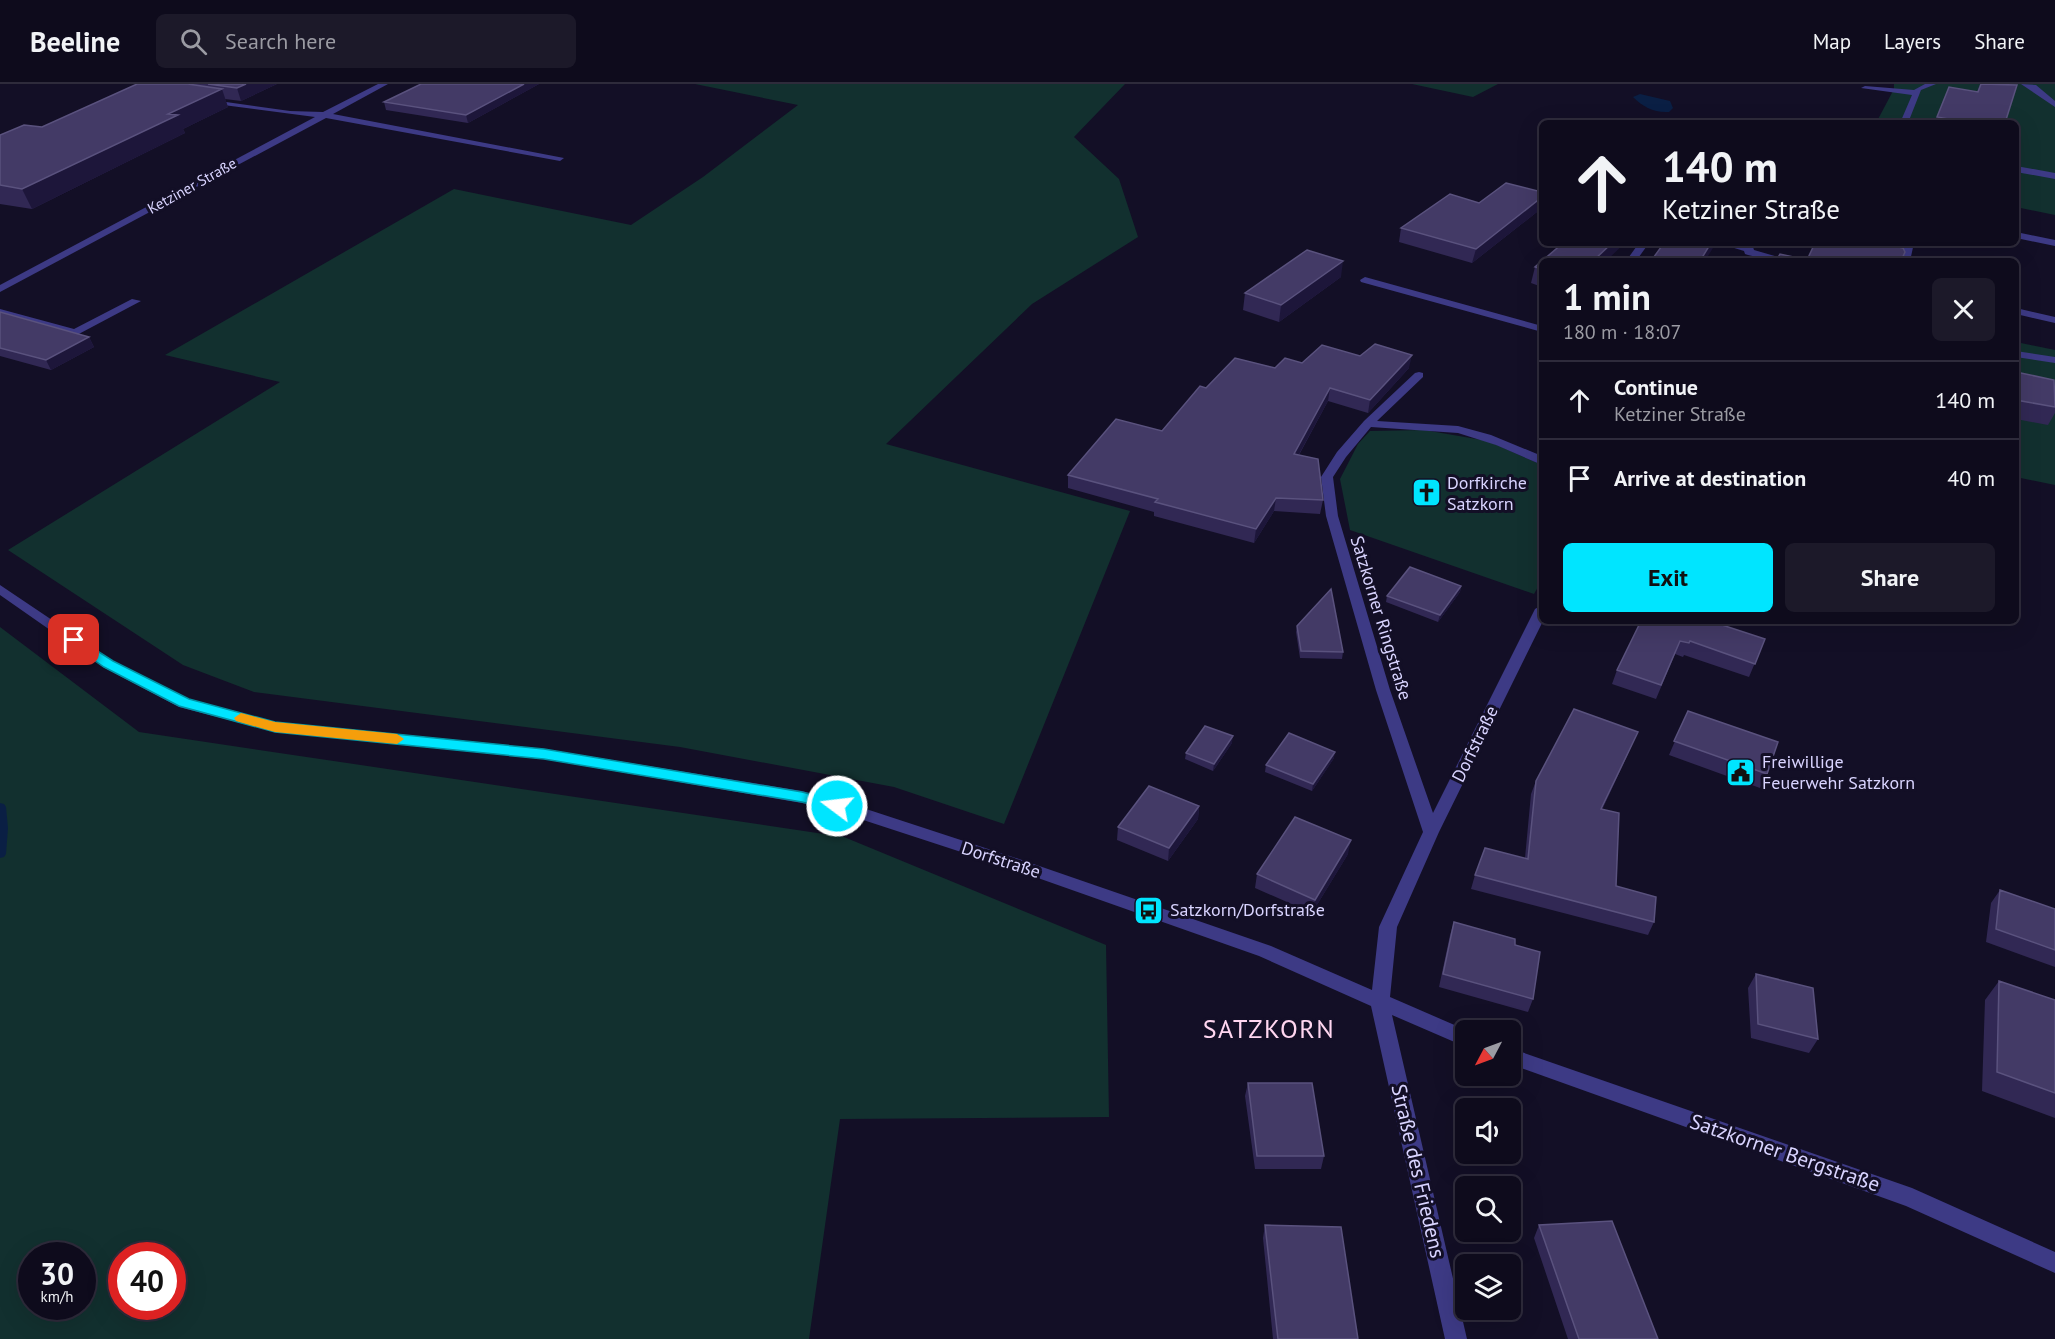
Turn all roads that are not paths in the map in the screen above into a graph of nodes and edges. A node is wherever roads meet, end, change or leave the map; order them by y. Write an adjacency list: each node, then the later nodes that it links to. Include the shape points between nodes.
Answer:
1 (384, 84): 8 (street, Ketziner Straße)
2 (1932, 84): 5 (street)
3 (2025, 84): 7 (street)
4 (1865, 88): 5 (street)
5 (1916, 93): 9 (street)
6 (201, 100): 8 (street)
7 (2055, 105)
8 (325, 115): 10 (street); 21 (street, Ketziner Straße)
9 (1905, 120)
10 (560, 158)
11 (2019, 170): 13 (street)
12 (2055, 171): 13 (street)
13 (2044, 174): 14 (street)
14 (2055, 176)
15 (2019, 236): 16 (street)
16 (2055, 243)
17 (1732, 246): 18 (street)
18 (1748, 251): 19 (street)
19 (1775, 258)
20 (1365, 280): 26 (street)
21 (0, 289)
22 (136, 301): 23 (street, via 75,333)
23 (0, 312)
24 (2019, 312): 25 (street)
25 (2055, 320)
26 (1539, 328)
27 (2019, 354): 28 (street)
28 (2055, 360)
29 (1419, 375): 30 (street, Satzkorner Ringstraße)
30 (1368, 423): 31 (street, via 1393,428 1456,429 1492,438); 34 (street, Satzkorner Ringstraße, via 1327,477 1332,516 1383,690)
31 (1539, 459)
32 (0, 589): 35 (street, Dorfstraße, via 108,664 184,703 275,727 544,754 802,797 854,811 1265,951)
33 (1539, 615): 34 (street, Dorfstraße)
34 (1431, 832): 35 (street, Dorfstraße, via 1388,927)
35 (1380, 1003): 36 (street); 39 (street, Straße des Friedens)
36 (1455, 1034)
37 (1521, 1060): 38 (street, Satzkorner Bergstraße, via 1912,1198)
38 (2055, 1263)
39 (1456, 1339)

